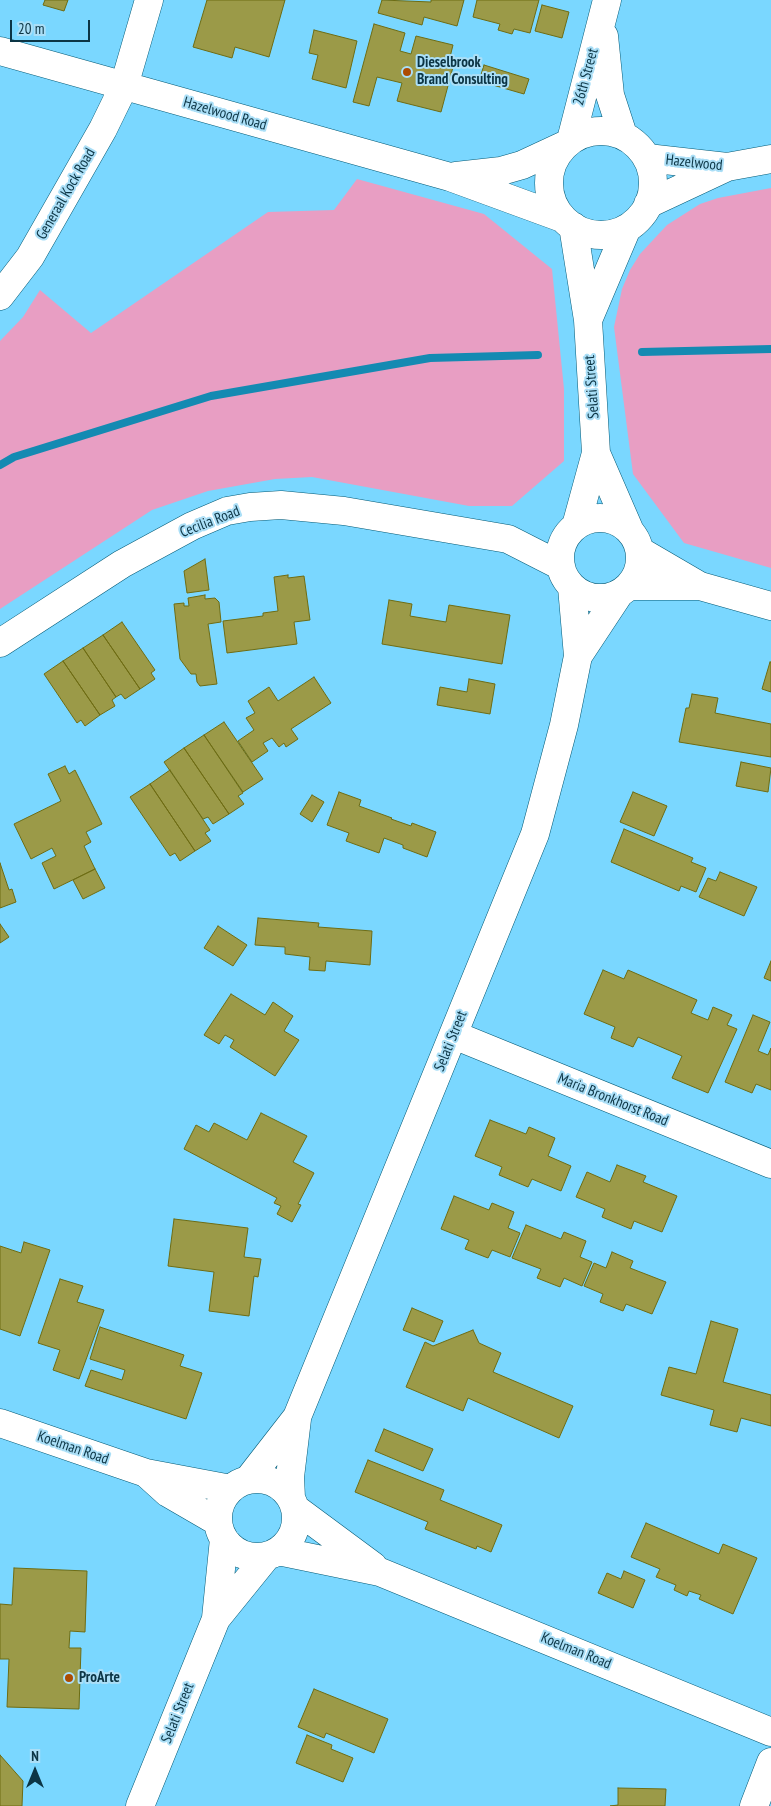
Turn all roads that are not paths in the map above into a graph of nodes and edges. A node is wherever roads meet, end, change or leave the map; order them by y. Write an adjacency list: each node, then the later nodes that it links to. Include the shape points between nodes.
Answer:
1 (149, 0): 4 (street, Generaal Kock Road)
2 (605, 7): 5 (street, 26th Street, via 609,87); 6 (street, 26th Street)
3 (0, 51): 4 (street, Hazelwood Road)
4 (124, 86): 10 (street, Hazelwood Road); 14 (street, Generaal Kock Road, via 63,202 30,257)
5 (624, 135): 6 (street, via 606,130 588,132); 7 (street)
6 (568, 142): 10 (street, Hazelwood Road, via 522,165); 12 (street, via 551,167 548,181 554,207)
7 (647, 158): 9 (street, Hazelwood); 11 (street, via 653,189)
8 (771, 159): 9 (street, Hazelwood)
9 (727, 167): 11 (street)
10 (450, 177): 12 (street, Hazelwood Road)
11 (648, 204): 13 (street, via 640,218)
12 (568, 222): 13 (street, via 600,235); 15 (street, Selati Street)
13 (627, 228): 15 (street, Selati Street)
14 (0, 296)
15 (588, 328): 16 (street, Selati Street)
16 (596, 453): 17 (street, Selati Street); 19 (street, Selati Street)
17 (574, 528): 18 (street, Cecilia Road); 19 (street, via 589,519 603,518 617,521); 20 (street, via 560,553)
18 (508, 539): 20 (street, Cecilia Road); 24 (street, Cecilia Road, via 344,511 281,505 228,511 192,526 122,564)
19 (635, 540): 21 (street); 22 (street, via 641,564 637,576)
20 (567, 576): 22 (street, via 583,594 595,598 607,598); 25 (street, Selati Street)
21 (700, 586): 22 (street); 23 (street)
22 (624, 590): 25 (street, Selati Street)
23 (771, 606)
24 (0, 643)
25 (578, 656): 26 (street, Selati Street, via 564,725 535,834)
26 (454, 1035): 27 (street, Maria Bronkhorst Road); 28 (street, Selati Street)
27 (771, 1164)
28 (297, 1417): 31 (street, Selati Street); 32 (street, Selati Street, via 290,1477)
29 (0, 1423): 30 (street, Koelman Road)
30 (146, 1473): 31 (street, Koelman Road); 33 (street, Koelman Road)
31 (239, 1484): 32 (street, via 272,1482 283,1488); 33 (street, via 221,1504)
32 (293, 1503): 34 (street, via 294,1533 288,1543); 35 (street, Koelman Road)
33 (221, 1531): 34 (street, via 232,1548 242,1554 254,1557); 36 (street, Selati Street)
34 (273, 1554): 35 (street, Koelman Road); 36 (street, Selati Street)
35 (380, 1572): 37 (street, Koelman Road)
36 (216, 1619): 39 (street, Selati Street)
37 (771, 1732)
38 (771, 1762): 40 (street)
39 (140, 1806)
40 (754, 1806)

